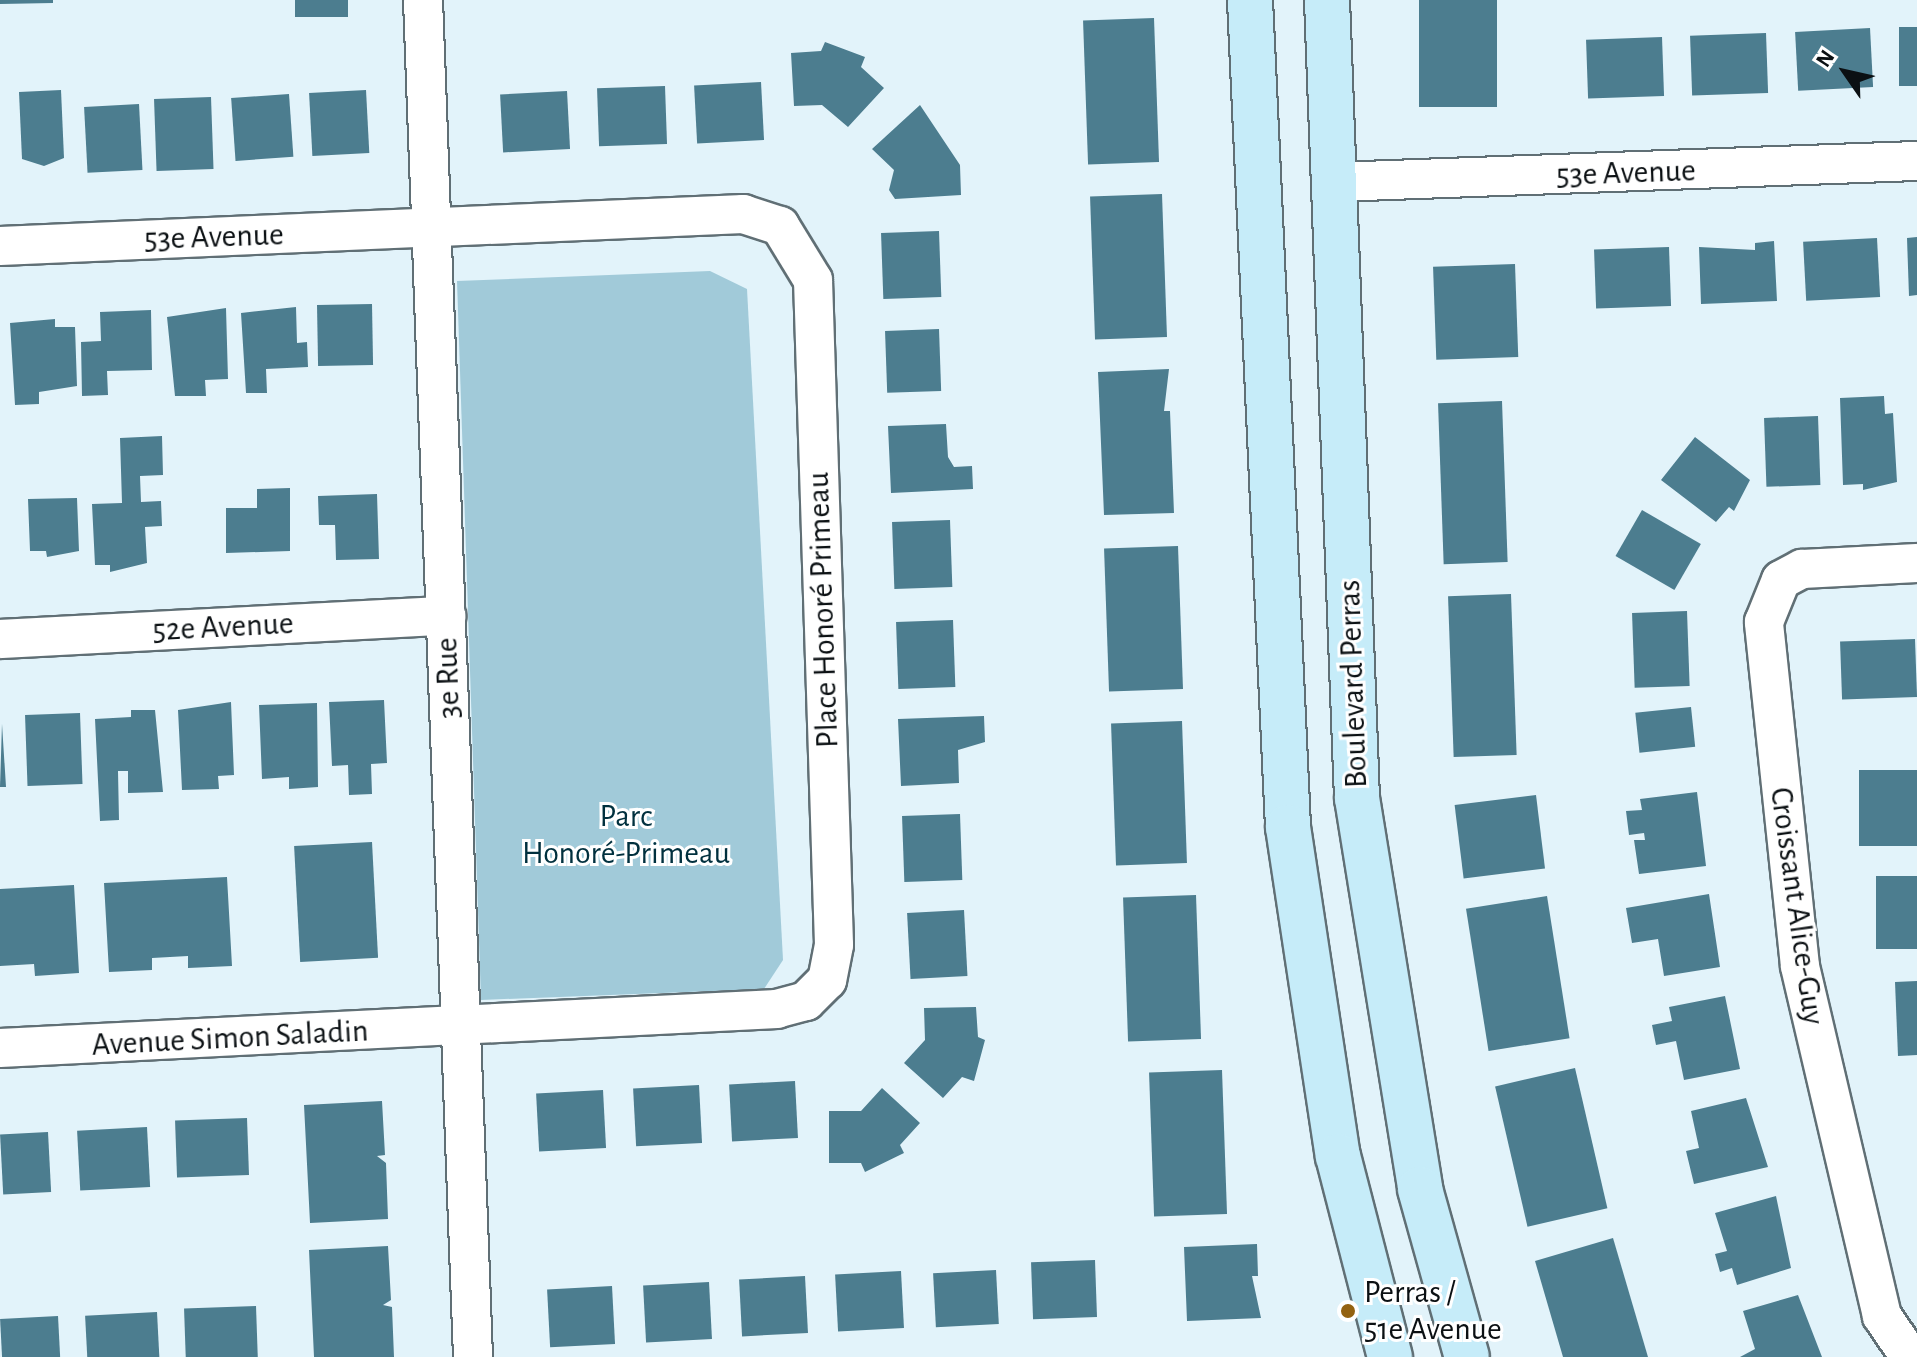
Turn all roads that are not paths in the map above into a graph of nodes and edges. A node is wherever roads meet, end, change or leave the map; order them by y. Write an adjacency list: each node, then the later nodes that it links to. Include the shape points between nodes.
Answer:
1 (423, 0): 6 (street, 3e Rue)
2 (1250, 0): 14 (main road, via 1288,827 1335,1141)
3 (1327, 0): 5 (main road, Boulevard Perras)
4 (1917, 161): 5 (street, 53e Avenue)
5 (1335, 182): 15 (main road, Boulevard Perras, via 1357,798 1420,1189)
6 (428, 228): 7 (street, 53e Avenue); 9 (street, 3e Rue); 11 (street, Place Honoré Primeau, via 743,214 780,226 813,280 834,945 827,980 806,1001 777,1009)
7 (0, 246)
8 (1917, 563): 16 (street, Croissant Alice-Guy, via 1802,569 1781,580 1764,622 1800,966 1882,1316)
9 (446, 616): 10 (street, 52e Avenue); 11 (street, 3e Rue)
10 (0, 639)
11 (460, 1027): 12 (street, Avenue Simon Saladin); 13 (street, 3e Rue)
12 (0, 1048)
13 (473, 1357)
14 (1390, 1357)
15 (1467, 1357)
16 (1910, 1357)

